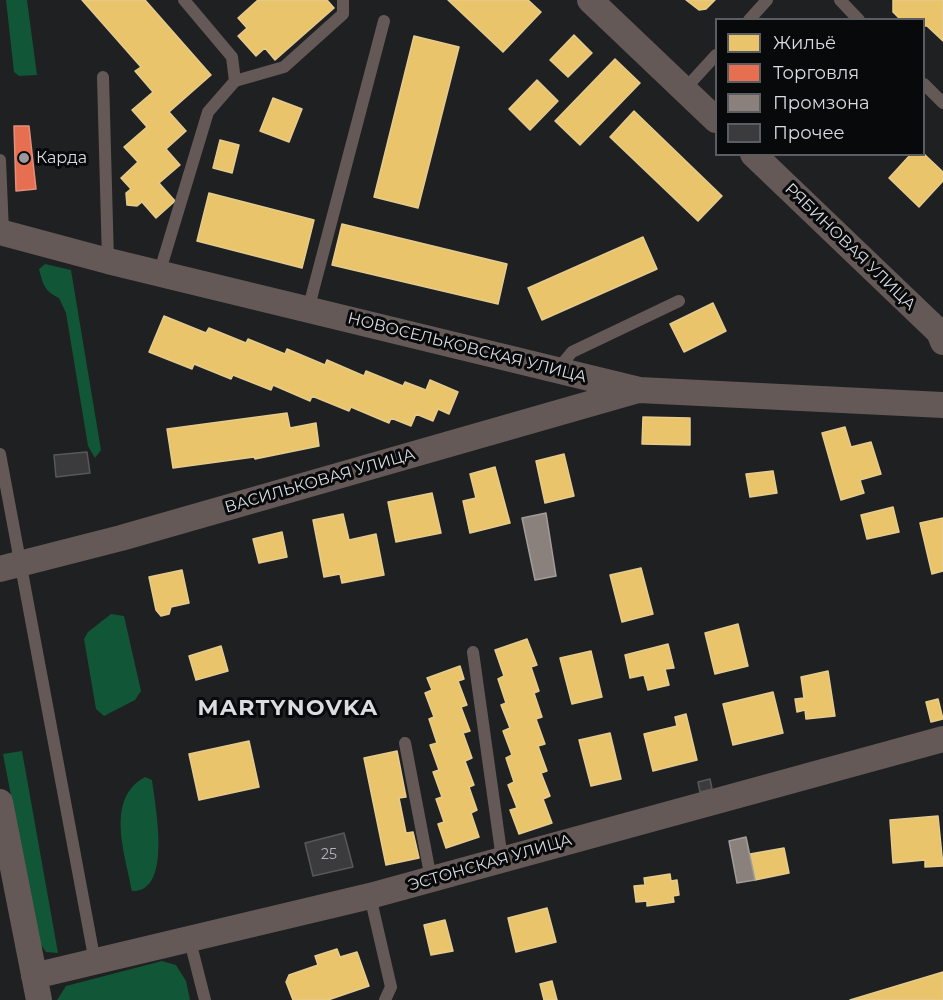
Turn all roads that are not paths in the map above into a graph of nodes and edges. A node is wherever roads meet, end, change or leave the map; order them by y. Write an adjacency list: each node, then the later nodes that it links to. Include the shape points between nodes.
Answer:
1 (184, 0): 11 (lane, via 232,57)
2 (343, 0): 11 (lane, via 343,15 284,67)
3 (590, 0): 13 (street)
4 (767, 0): 6 (lane)
5 (840, 0): 7 (lane)
6 (751, 18)
7 (857, 18)
8 (384, 21): 22 (lane)
9 (715, 57): 13 (lane)
10 (104, 78): 19 (lane)
11 (236, 81): 20 (lane, via 208,112)
12 (925, 85): 14 (lane)
13 (684, 90): 15 (street)
14 (943, 103)
15 (715, 118)
16 (755, 156): 23 (street, РЯБИНОВАЯ УЛИЦА, via 939,332)
17 (0, 160): 18 (lane)
18 (2, 232): 19 (street, НОВОСЕЛЬКОВСКАЯ УЛИЦА)
19 (108, 261): 20 (street, НОВОСЕЛЬКОВСКАЯ УЛИЦА)
20 (159, 274): 22 (street, НОВОСЕЛЬКОВСКАЯ УЛИЦА)
21 (679, 301): 24 (lane, via 572,352)
22 (308, 310): 24 (street, НОВОСЕЛЬКОВСКАЯ УЛИЦА)
23 (943, 342)
24 (557, 370): 25 (street, НОВОСЕЛЬКОВСКАЯ УЛИЦА)
25 (639, 390): 26 (street, НОВОСЕЛЬКОВСКАЯ УЛИЦА); 28 (street, ВАСИЛЬКОВАЯ УЛИЦА)
26 (943, 405)
27 (0, 454): 28 (lane)
28 (11, 567): 37 (lane)
29 (473, 652): 33 (lane)
30 (943, 739): 33 (street, ЭСТОНСКАЯ УЛИЦА)
31 (405, 743): 34 (lane)
32 (0, 802): 38 (street)
33 (502, 859): 34 (street, ЭСТОНСКАЯ УЛИЦА)
34 (431, 879): 35 (street, ЭСТОНСКАЯ УЛИЦА)
35 (370, 896): 36 (street, ЭСТОНСКАЯ УЛИЦА); 40 (lane, via 391,987)
36 (189, 941): 37 (street, ЭСТОНСКАЯ УЛИЦА); 39 (lane)
37 (95, 962): 38 (street, ЭСТОНСКАЯ УЛИЦА)
38 (37, 988)
39 (205, 1000)
40 (385, 1000)

